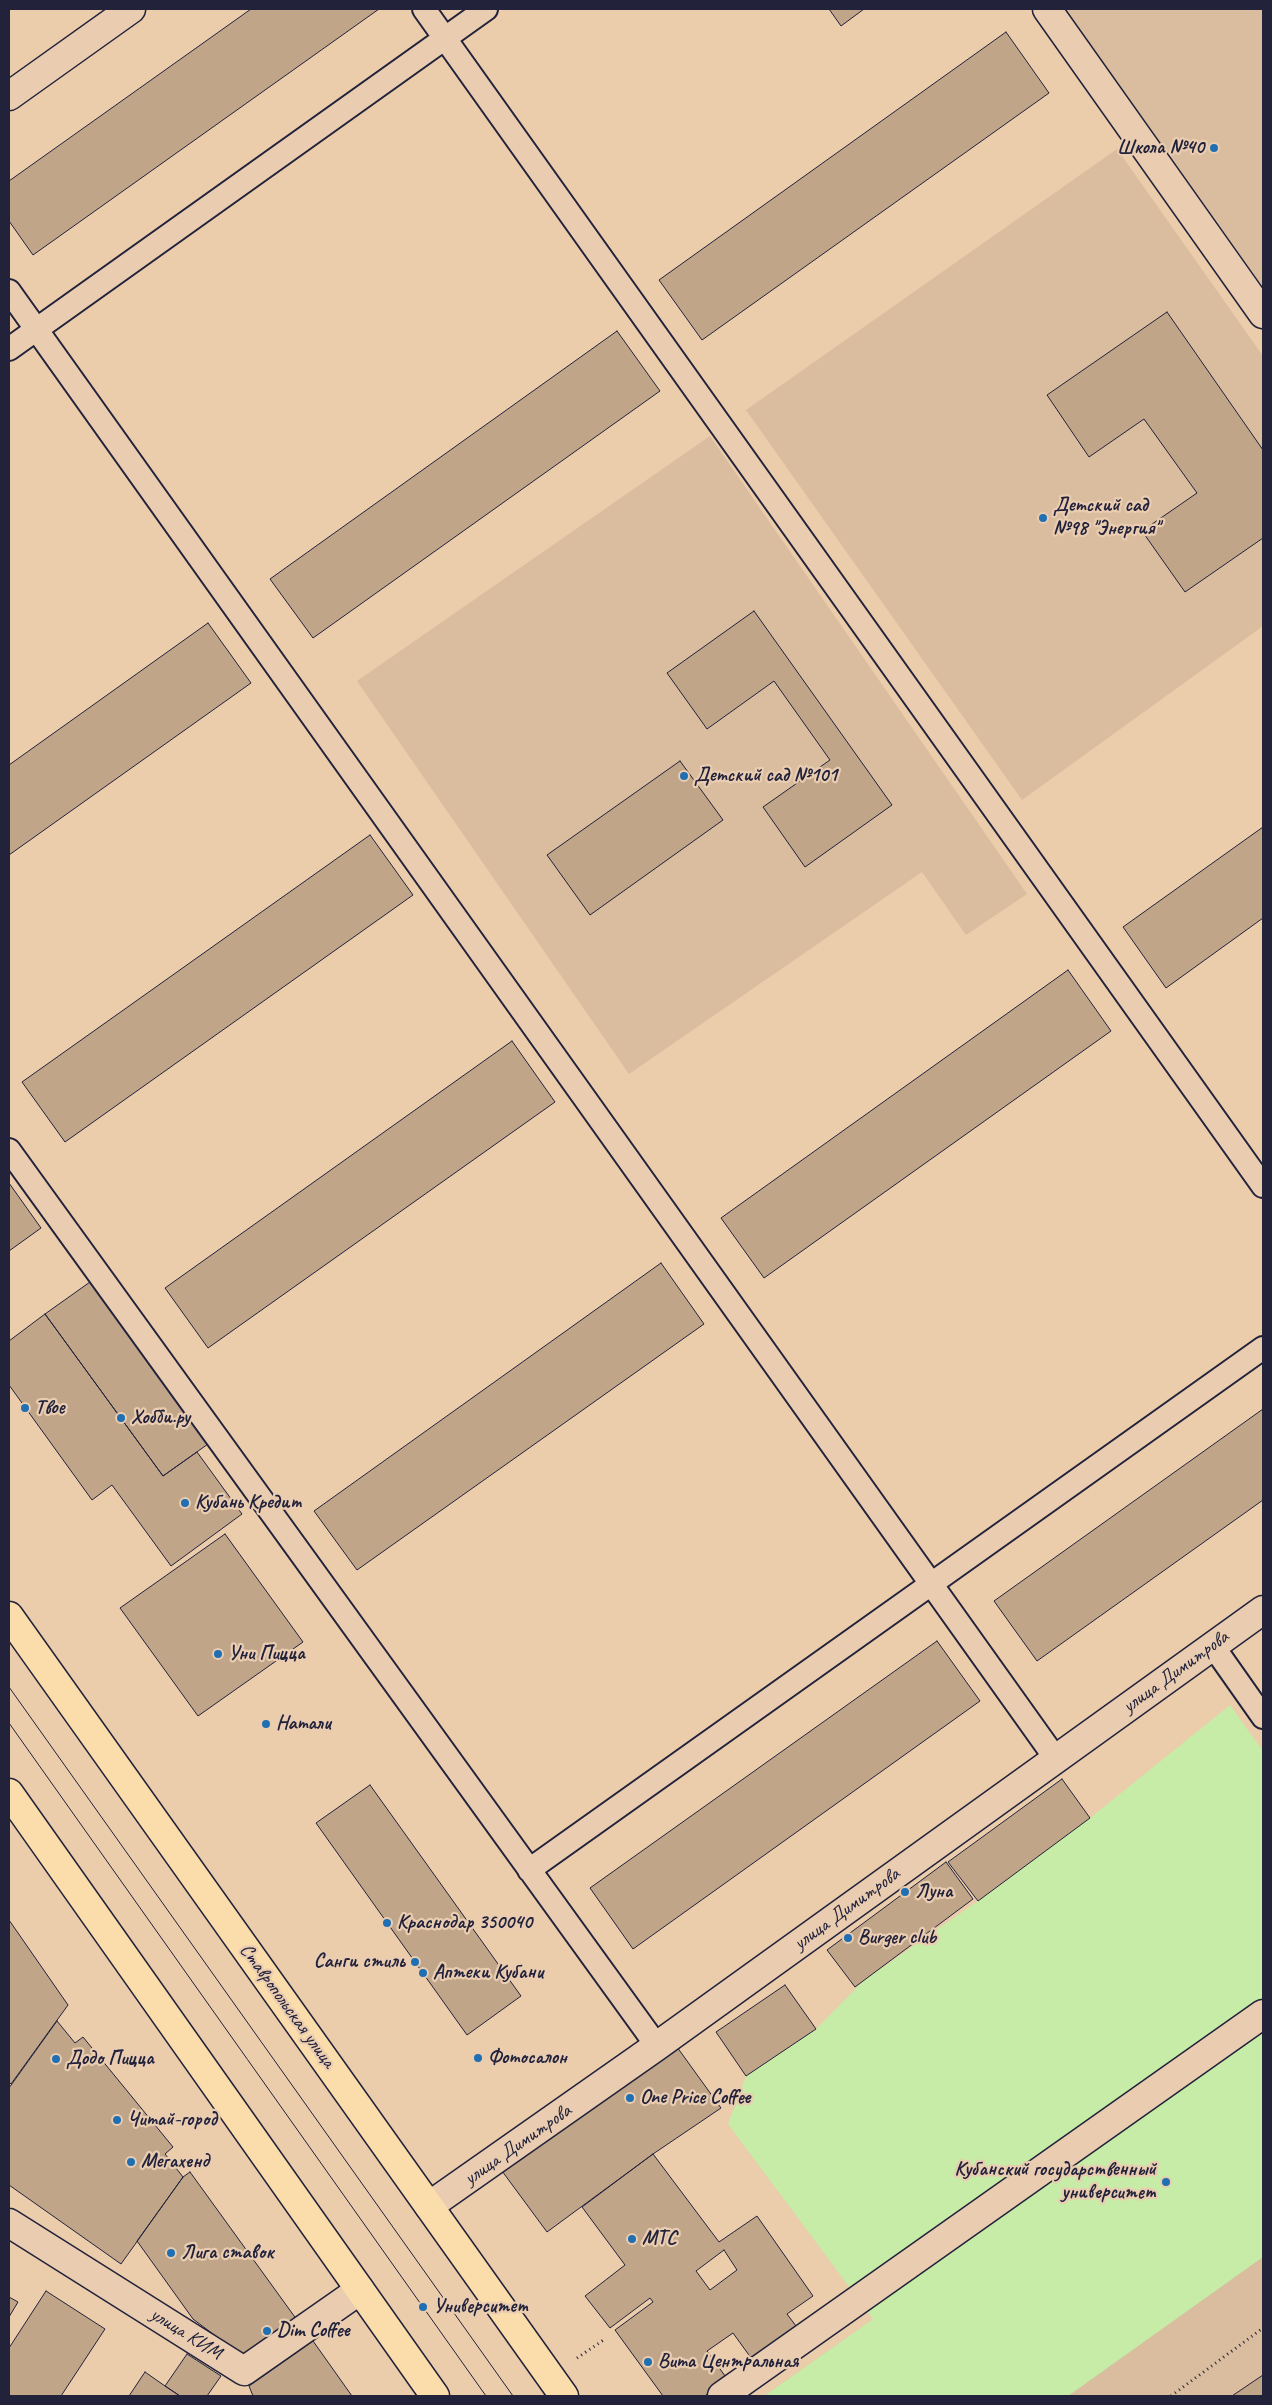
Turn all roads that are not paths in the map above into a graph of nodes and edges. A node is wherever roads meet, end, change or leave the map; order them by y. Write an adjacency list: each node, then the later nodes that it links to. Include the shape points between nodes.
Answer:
1 (131, 9): 6 (street)
2 (424, 9): 5 (lane)
3 (486, 9): 5 (lane)
4 (1047, 9): 8 (street)
5 (445, 39): 9 (lane); 12 (lane)
6 (9, 96)
7 (9, 291): 9 (lane)
8 (1263, 314)
9 (36, 329): 10 (lane); 14 (lane)
10 (9, 349)
11 (9, 1150): 21 (lane)
12 (1263, 1186)
13 (1263, 1348): 14 (lane)
14 (932, 1584): 19 (lane); 21 (lane)
15 (1263, 1610): 17 (street, улица Димитрова)
16 (9, 1616): 24 (main road, Ставропольская улица)
17 (1213, 1646): 18 (lane); 19 (street, улица Димитрова, via 1108,1732)
18 (1263, 1717)
19 (1056, 1759): 23 (street, улица Димитрова)
20 (9, 1793): 26 (main road)
21 (529, 1870): 23 (lane)
22 (1263, 2014): 29 (street)
23 (656, 2046): 24 (street, улица Димитрова)
24 (429, 2206): 28 (main road, Ставропольская улица)
25 (9, 2223): 26 (street, улица КИМ, via 244,2370)
26 (360, 2290): 27 (main road)
27 (435, 2396)
28 (564, 2396)
29 (722, 2396)

